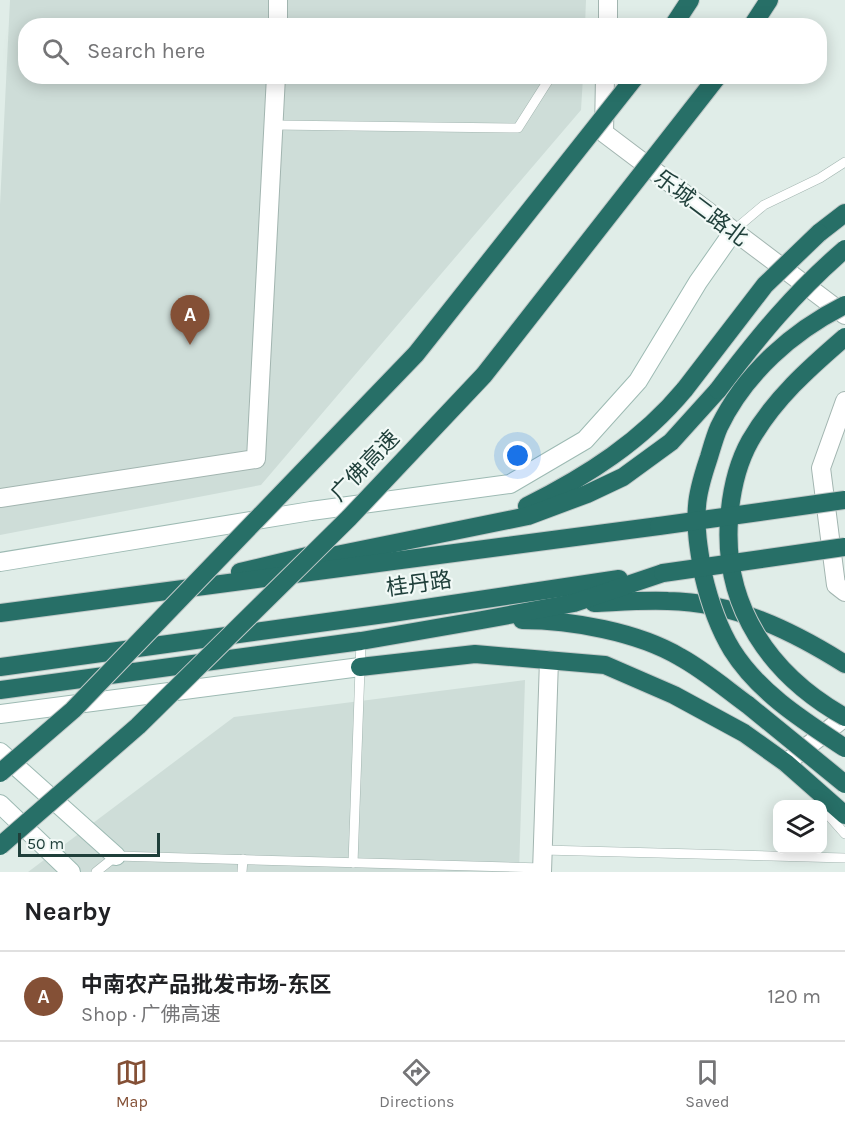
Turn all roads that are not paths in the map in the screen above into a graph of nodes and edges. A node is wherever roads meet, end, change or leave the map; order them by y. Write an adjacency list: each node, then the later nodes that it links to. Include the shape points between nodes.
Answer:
1 (278, 0): 5 (street)
2 (608, 0): 6 (street)
3 (690, 0): 7 (highway)
4 (769, 0): 8 (highway)
5 (278, 18)
6 (608, 18)
7 (678, 18)
8 (757, 18)
9 (276, 84): 14 (street)
10 (546, 84): 14 (lane, via 518,128)
11 (605, 84): 17 (street, 乐城二路北, via 604,133)
12 (630, 84): 44 (highway, 广佛高速, bridge, via 417,354 73,710)
13 (712, 84): 51 (highway, 广佛高速, bridge, via 484,375 349,518 138,726)
14 (275, 125): 23 (street, via 256,459)
15 (845, 162): 17 (lane, via 764,205)
16 (845, 213): 29 (highway, bridge, via 765,285 667,411 622,449 528,506)
17 (733, 232): 20 (street, 乐城二路北); 26 (street, via 638,381 585,440 510,484 311,511)
18 (845, 249): 29 (highway, bridge, via 777,315 671,442 623,477 528,516)
19 (845, 306): 41 (highway, bridge, via 819,318 784,345 746,384 719,427 697,505 698,544 707,590 733,652 775,698)
20 (845, 315)
21 (845, 337): 40 (highway, bridge, via 784,392 750,441 730,494 728,531 733,583 759,642 805,690)
22 (845, 401): 28 (street, via 821,468 836,585)
23 (0, 498)
24 (845, 500): 29 (highway, 桂丹路, bridge)
25 (845, 547): 27 (highway, 桂丹路, bridge)
26 (0, 561)
27 (663, 573): 30 (highway); 36 (highway, 桂丹路)
28 (845, 592)
29 (130, 597): 31 (highway, 桂丹路)
30 (574, 603): 32 (highway); 35 (highway, bridge, via 702,604 758,618)
31 (0, 613)
32 (482, 620): 33 (highway); 45 (highway, bridge, via 574,625 650,643 679,656 748,705)
33 (361, 641): 37 (lane); 38 (highway)
34 (549, 660): 37 (highway, via 475,654); 43 (highway, via 615,669 674,695); 56 (street)
35 (845, 664)
36 (0, 667)
37 (360, 667): 39 (street); 55 (lane)
38 (0, 690)
39 (0, 714)
40 (845, 717): 43 (street)
41 (845, 748)
42 (0, 752): 52 (street)
43 (786, 763): 46 (lane); 49 (highway)
44 (0, 773)
45 (845, 784)
46 (816, 800)
47 (0, 804): 57 (street)
48 (827, 814): 50 (lane)
49 (845, 815)
50 (845, 834)
51 (0, 846)
52 (116, 856): 54 (lane); 58 (lane)
53 (845, 858): 56 (lane)
54 (243, 859): 55 (lane); 59 (lane)
55 (353, 862): 56 (lane)
56 (542, 863)
57 (71, 872)
58 (96, 872)
59 (242, 872)

